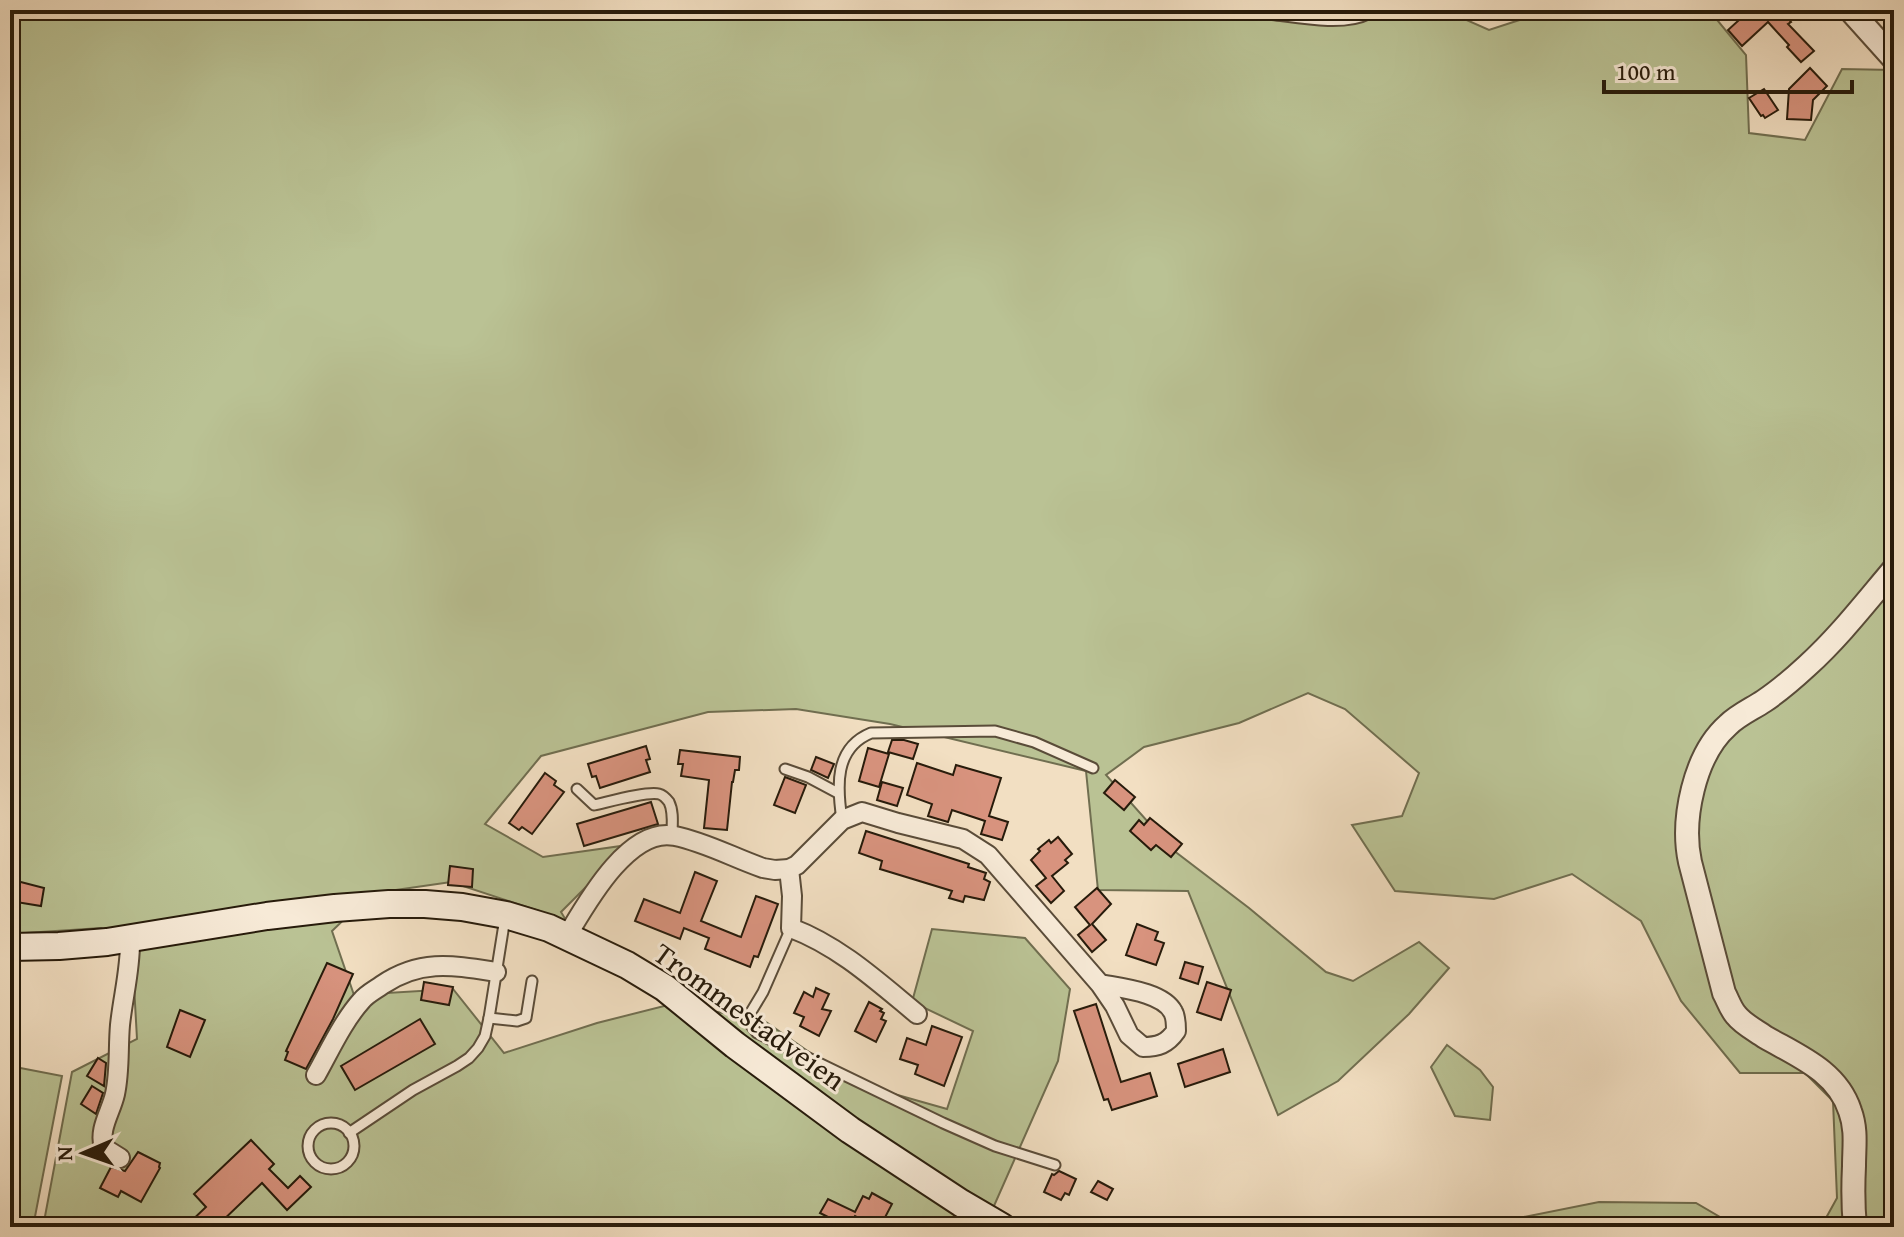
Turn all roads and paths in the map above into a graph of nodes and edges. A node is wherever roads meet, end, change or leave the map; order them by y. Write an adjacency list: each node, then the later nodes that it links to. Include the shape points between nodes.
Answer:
1 (1273, 10): 2 (street, via 1331,15)
2 (1366, 10)
3 (1850, 10): 4 (street)
4 (1894, 59)
5 (1894, 569): 28 (street, via 1809,664 1717,736 1696,777 1686,831 1730,1006 1754,1030 1819,1068 1850,1109 1855,1127)
6 (1093, 768): 9 (lane, via 995,731 871,733 849,748)
7 (785, 769): 9 (lane)
8 (577, 789): 11 (lane, via 594,805 646,794 663,796 672,811)
9 (838, 793): 10 (lane)
10 (842, 820): 12 (street, via 807,858); 20 (street, via 862,812 963,839 988,855)
11 (672, 835): 12 (street, via 763,868); 15 (street, via 639,844 619,862)
12 (789, 869): 14 (street)
13 (506, 915): 15 (main road, Trommestadveien); 16 (main road, Trommestadveien, via 437,905 375,905); 18 (lane)
14 (791, 928): 21 (street, via 848,957); 26 (lane, via 751,1012 750,1024 757,1033 943,1123)
15 (567, 936): 27 (main road, Trommestadveien, via 665,988 850,1130)
16 (130, 938): 17 (main road, Trommestadveien); 25 (street, via 115,1096 102,1133 104,1148)
17 (10, 947)
18 (496, 972): 22 (lane); 23 (street, via 446,966 417,968 392,979 363,998)
19 (532, 981): 22 (lane, via 526,1018)
20 (1100, 984)
21 (917, 1014)
22 (489, 1018): 24 (lane, via 485,1036 469,1058)
23 (316, 1075)
24 (349, 1133): 24 (lane, via 354,1146 344,1165 322,1167 311,1158 308,1143 315,1129 329,1123)
25 (120, 1158)
26 (1055, 1165)
27 (1002, 1227)
28 (1855, 1227)

